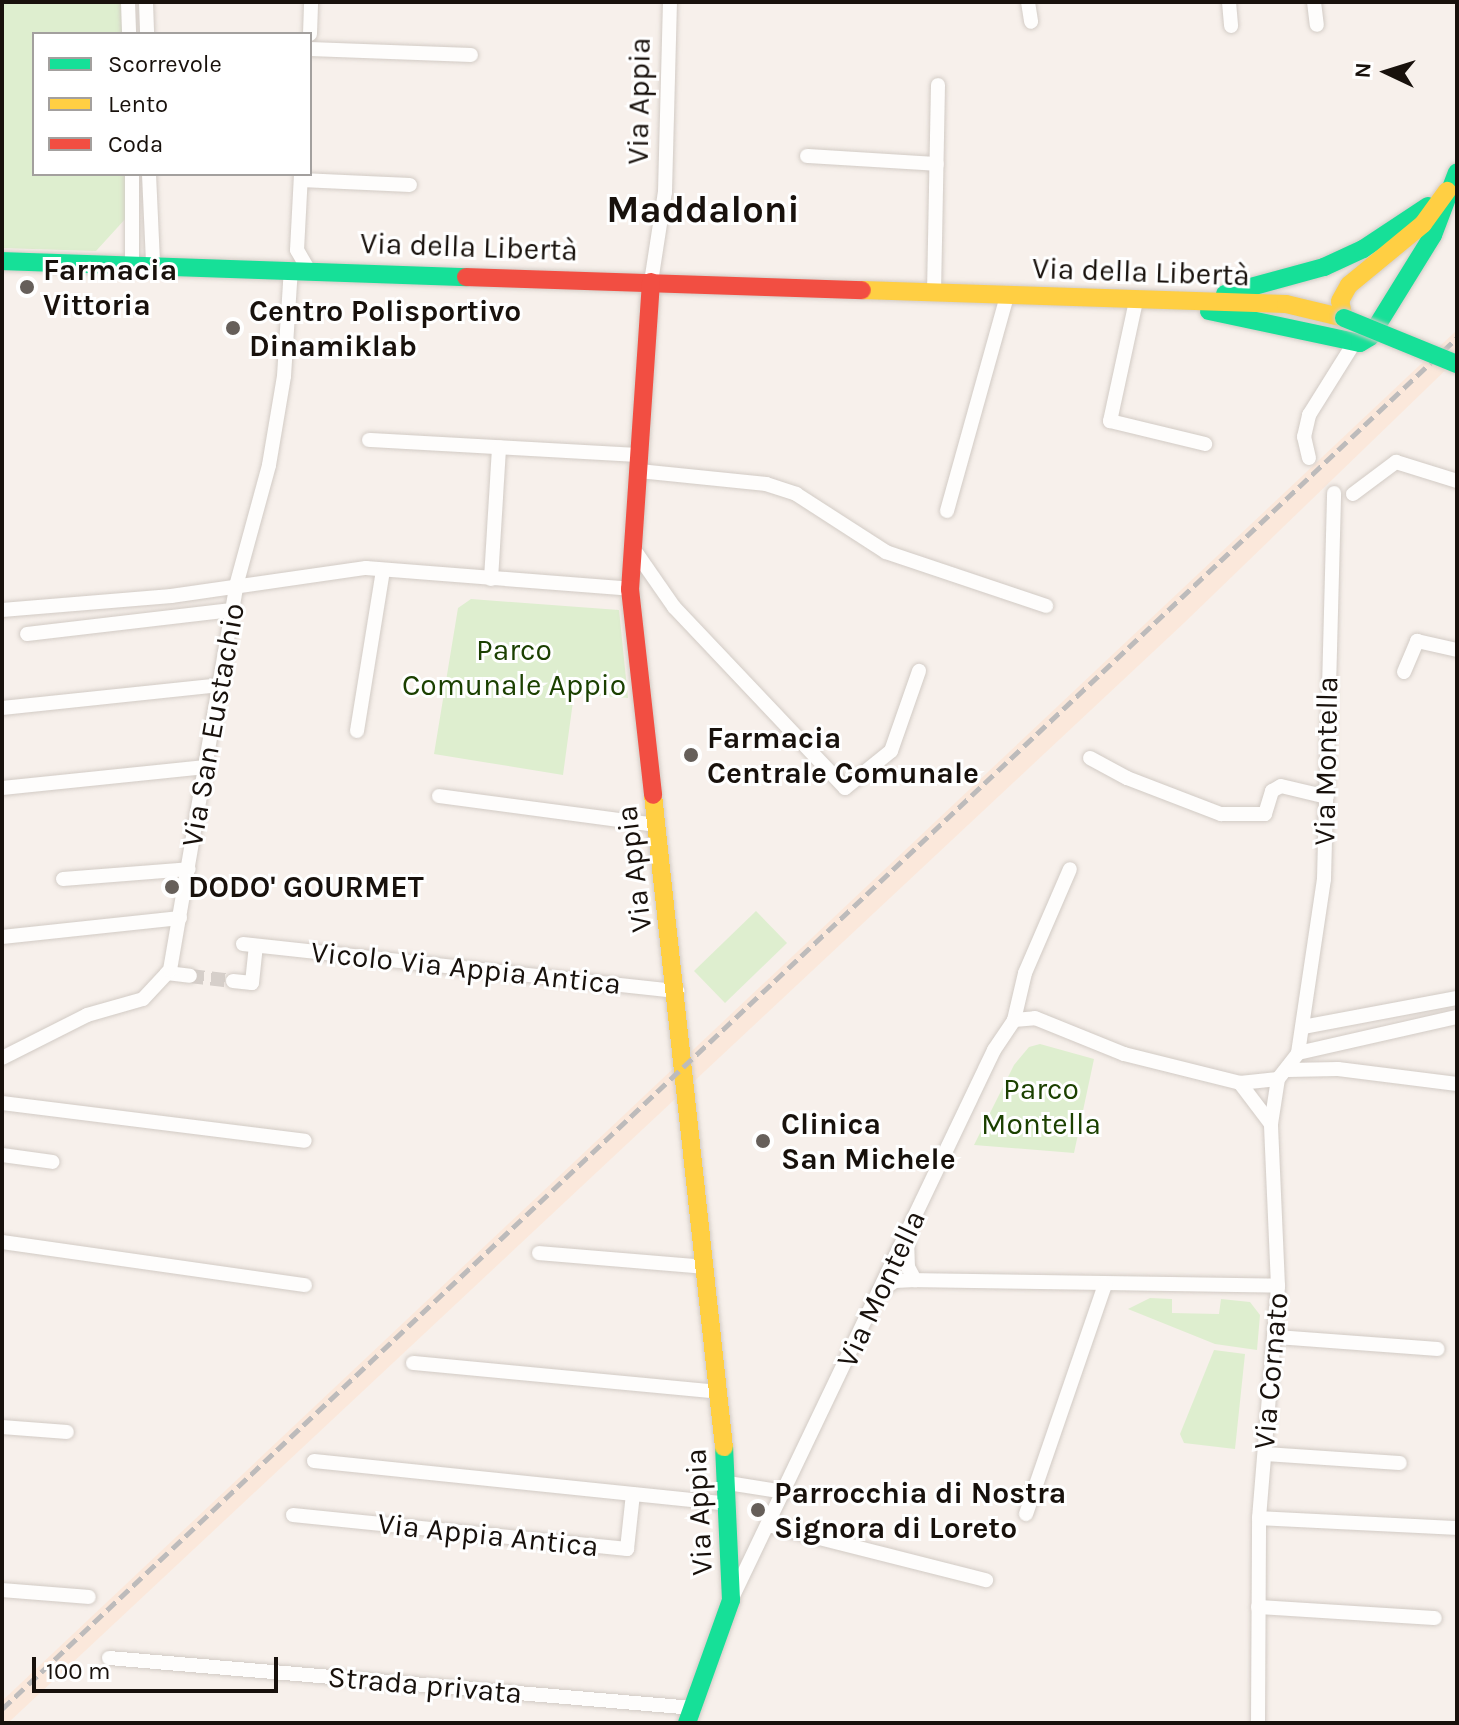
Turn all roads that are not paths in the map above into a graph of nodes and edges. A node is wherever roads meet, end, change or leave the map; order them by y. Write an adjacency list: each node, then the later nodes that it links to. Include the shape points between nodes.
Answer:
1 (128, 2): 11 (street)
2 (146, 2): 12 (street)
3 (311, 2): 13 (street)
4 (670, 2): 29 (street, Via Appia, via 665,192)
5 (1028, 2): 8 (street)
6 (1229, 2): 10 (street)
7 (1314, 2): 9 (street)
8 (1031, 22)
9 (1317, 25)
10 (1231, 26)
11 (129, 32)
12 (147, 32)
13 (310, 32)
14 (312, 49): 15 (street)
15 (471, 55)
16 (938, 85): 18 (street)
17 (807, 156): 18 (street)
18 (937, 164): 30 (street)
19 (1457, 172): 24 (street)
20 (132, 176): 26 (street)
21 (149, 176): 27 (street)
22 (301, 177): 23 (street); 28 (street)
23 (410, 185)
24 (1447, 191): 33 (street, via 1363,249 1324,267); 34 (street, via 1423,224 1349,285 1340,301); 35 (street, via 1425,248 1370,337)
25 (2, 261): 26 (street, Via della Libertà)
26 (132, 262): 27 (street, Via della Libertà)
27 (153, 263): 28 (street, Via della Libertà)
28 (299, 269): 29 (street, Via della Libertà); 49 (street, via 269,465)
29 (651, 282): 30 (street, Via della Libertà); 41 (street, Via Appia)
30 (934, 293): 31 (street, Via della Libertà)
31 (1007, 296): 32 (street, Via della Libertà); 45 (street)
32 (1136, 301): 33 (street, Via della Libertà); 38 (street, via 1110,421)
33 (1195, 304): 34 (street, Via della Libertà, via 1286,304); 35 (street, via 1217,315)
34 (1344, 318): 36 (street, Via della Libertà, bridge)
35 (1354, 343): 40 (street, via 1309,415 1304,437)
36 (1457, 364)
37 (369, 440): 39 (street)
38 (1205, 444)
39 (499, 447): 41 (street); 48 (street)
40 (1309, 458)
41 (639, 463): 46 (street, Via Appia); 51 (street, via 796,494 886,552)
42 (1457, 481): 44 (street, via 1388,463)
43 (1334, 493): 65 (street, Via Montella)
44 (1353, 494)
45 (947, 511)
46 (633, 548): 50 (street, Via Appia); 56 (street, via 674,607 845,788 891,751)
47 (383, 570): 48 (street, Via San Eustachio); 49 (street, Via San Eustachio, via 317,573); 60 (street)
48 (491, 579): 50 (street, Via San Eustachio)
49 (236, 586): 52 (street); 53 (street, Via San Eustachio)
50 (630, 589): 66 (street, Via Appia)
51 (1046, 606)
52 (2, 610)
53 (232, 610): 54 (street); 58 (street, Via San Eustachio)
54 (27, 634)
55 (1457, 650): 57 (street, via 1417,641)
56 (919, 671)
57 (1404, 672)
58 (220, 685): 59 (street); 62 (street, Via San Eustachio)
59 (2, 708)
60 (357, 731)
61 (1090, 758): 65 (street, via 1221,814 1265,814 1272,791 1281,786)
62 (206, 767): 63 (street); 67 (street, Via San Eustachio)
63 (2, 788)
64 (439, 796): 66 (street)
65 (1327, 797): 79 (street, Via Montella, via 1324,879)
66 (657, 825): 75 (street, Via Appia)
67 (189, 869): 69 (street); 70 (street, Via San Eustachio)
68 (1070, 869): 78 (street, Via Montella, via 1025,973)
69 (63, 879)
70 (180, 918): 71 (street); 72 (street, Via San Eustachio)
71 (2, 937)
72 (167, 973): 73 (street); 81 (street, via 143,999 87,1015)
73 (190, 976)
74 (233, 981): 75 (street, Vicolo Via Appia Antica, via 252,983 250,945)
75 (677, 991): 93 (street, Via Appia)
76 (1457, 998): 79 (street)
77 (1457, 1017): 80 (street)
78 (1014, 1020): 83 (street, via 1035,1018 1124,1054); 90 (street, Via Montella, via 994,1050)
79 (1303, 1027): 80 (street, Via Cornato)
80 (1298, 1053): 82 (street, Via Cornato)
81 (2, 1058)
82 (1283, 1075): 83 (street); 84 (street, via 1338,1069); 86 (street, Via Cornato)
83 (1240, 1083): 86 (street)
84 (1457, 1084)
85 (2, 1103): 87 (street)
86 (1271, 1124): 97 (street, Via Cornato, via 1279,1200)
87 (305, 1141)
88 (2, 1155): 89 (street)
89 (53, 1162)
90 (907, 1233): 94 (street, via 908,1267); 98 (street, Via Montella)
91 (2, 1242): 96 (street)
92 (539, 1253): 93 (street)
93 (705, 1267): 102 (street, Via Appia)
94 (915, 1280): 95 (street); 98 (street, via 895,1281)
95 (1105, 1284): 97 (street); 112 (street)
96 (305, 1285)
97 (1278, 1286): 99 (street, Via Cornato)
98 (879, 1293): 109 (street, Via Montella)
99 (1277, 1337): 100 (street); 105 (street, Via Cornato)
100 (1438, 1349)
101 (413, 1363): 102 (street)
102 (720, 1392): 108 (street, Via Appia)
103 (2, 1427): 104 (street)
104 (67, 1432)
105 (1265, 1454): 107 (street); 114 (street, Via Cornato)
106 (314, 1461): 110 (street, Via Appia Antica)
107 (1400, 1463)
108 (728, 1483): 109 (street); 111 (street, Via Appia)
109 (785, 1492): 115 (street, Via Montella)
110 (633, 1494): 111 (street, Via Appia Antica); 113 (street, Via Appia Antica, via 627,1549)
111 (728, 1504): 120 (street, Via Appia)
112 (1026, 1514)
113 (293, 1515)
114 (1259, 1518): 116 (street); 121 (street, Via Cornato)
115 (768, 1525): 117 (street); 120 (street, Via Montella)
116 (1457, 1528)
117 (986, 1580)
118 (2, 1590): 119 (street)
119 (89, 1597)
120 (731, 1600): 124 (street, Via Appia)
121 (1258, 1607): 122 (street); 125 (street, Via Cornato)
122 (1435, 1618)
123 (109, 1658): 124 (street, Strada privata)
124 (691, 1715)
125 (1258, 1723)

